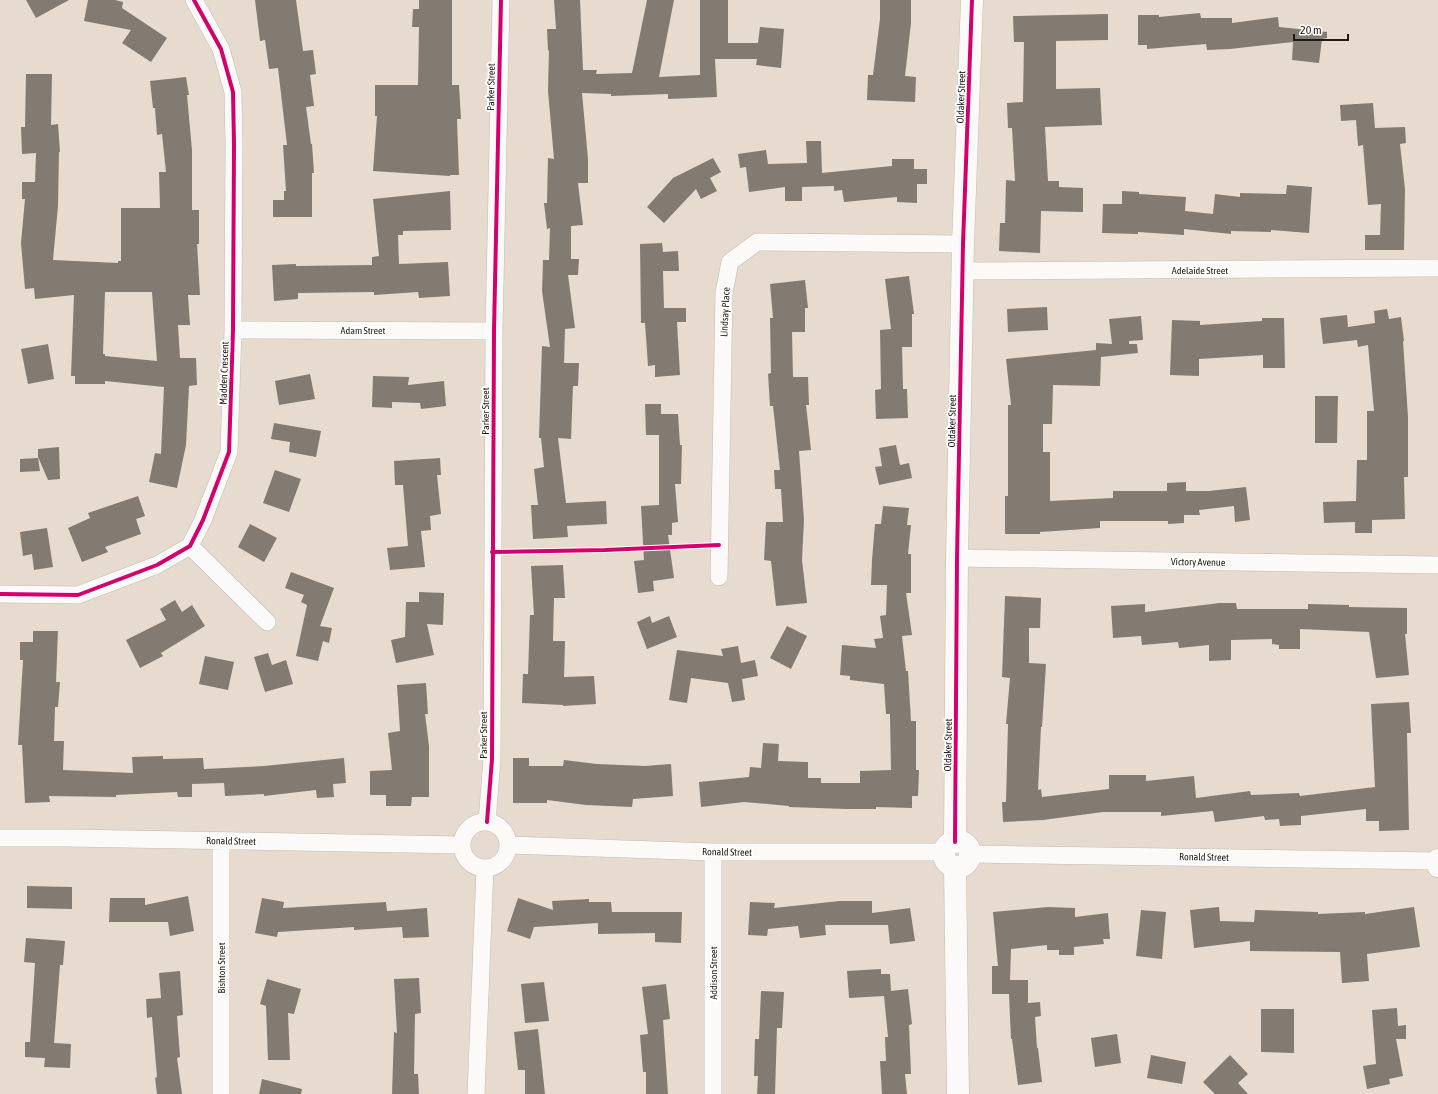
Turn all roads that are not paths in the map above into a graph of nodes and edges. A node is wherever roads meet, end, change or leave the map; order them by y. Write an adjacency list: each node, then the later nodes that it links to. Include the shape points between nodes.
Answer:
1 (194, 0): 7 (street, Madden Crescent, via 221,49 233,92)
2 (501, 0): 8 (street, Parker Street)
3 (972, 0): 4 (street, Oldaker Street)
4 (963, 244): 6 (street, Oldaker Street); 12 (street, Lindsay Place, via 757,242 730,262 724,293)
5 (1438, 268): 6 (street, Adelaide Street)
6 (962, 271): 10 (street, Oldaker Street)
7 (233, 330): 8 (street, Adam Street); 9 (street, Madden Crescent, via 229,452 203,520)
8 (494, 331): 15 (street, Parker Street, via 492,759)
9 (190, 546): 13 (street, via 157,565 78,595); 14 (street)
10 (957, 558): 11 (street, Victory Avenue); 21 (street, Oldaker Street)
11 (1438, 565)
12 (719, 577)
13 (0, 594)
14 (267, 622)
15 (487, 822): 18 (street, via 479,822 472,826 463,838); 19 (street, via 500,826)
16 (0, 839): 17 (street, Ronald Street)
17 (221, 841): 18 (street, Ronald Street); 25 (street, Bishton Street)
18 (462, 845): 24 (street, via 463,852 472,864)
19 (509, 845): 20 (street, Ronald Street); 24 (street, via 504,859 499,864)
20 (713, 852): 21 (street, Ronald Street); 27 (street, Addison Street)
21 (956, 854): 22 (street, Ronald Street); 28 (street, Oldaker Street)
22 (1438, 860): 23 (street)
23 (1438, 866)
24 (485, 868): 26 (street)
25 (221, 1094)
26 (476, 1094)
27 (713, 1094)
28 (958, 1094)

